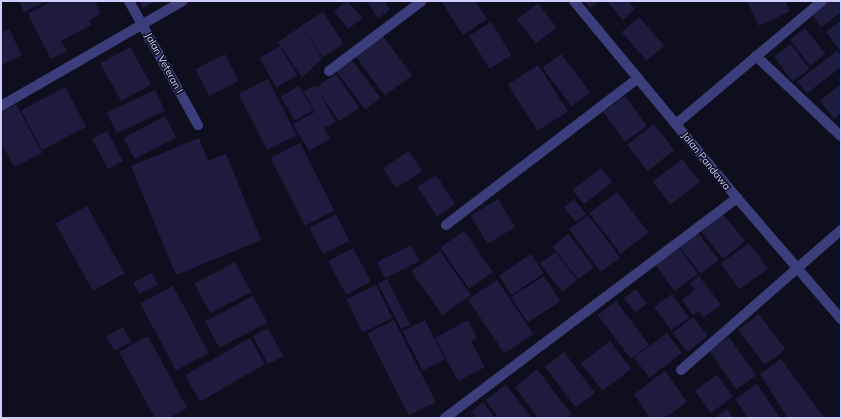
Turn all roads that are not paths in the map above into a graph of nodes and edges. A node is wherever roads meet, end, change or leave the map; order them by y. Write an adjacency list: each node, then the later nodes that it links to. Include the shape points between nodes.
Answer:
1 (129, 1): 6 (street, Jalan Veteran I)
2 (183, 1): 6 (street)
3 (422, 1): 8 (street)
4 (574, 1): 9 (street, Jalan Pandawa)
5 (822, 1): 7 (street)
6 (143, 26): 10 (street); 12 (street, Jalan Veteran I)
7 (756, 56): 11 (street); 13 (street)
8 (329, 71)
9 (638, 78): 11 (street, Jalan Pandawa); 15 (street)
10 (1, 106)
11 (676, 124): 14 (street, Jalan Pandawa)
12 (198, 125)
13 (841, 136)
14 (737, 198): 17 (street, Jalan Pandawa); 20 (street)
15 (446, 225)
16 (841, 230): 17 (street)
17 (798, 270): 18 (street, Jalan Pandawa); 19 (street)
18 (841, 319)
19 (681, 370)
20 (445, 418)

